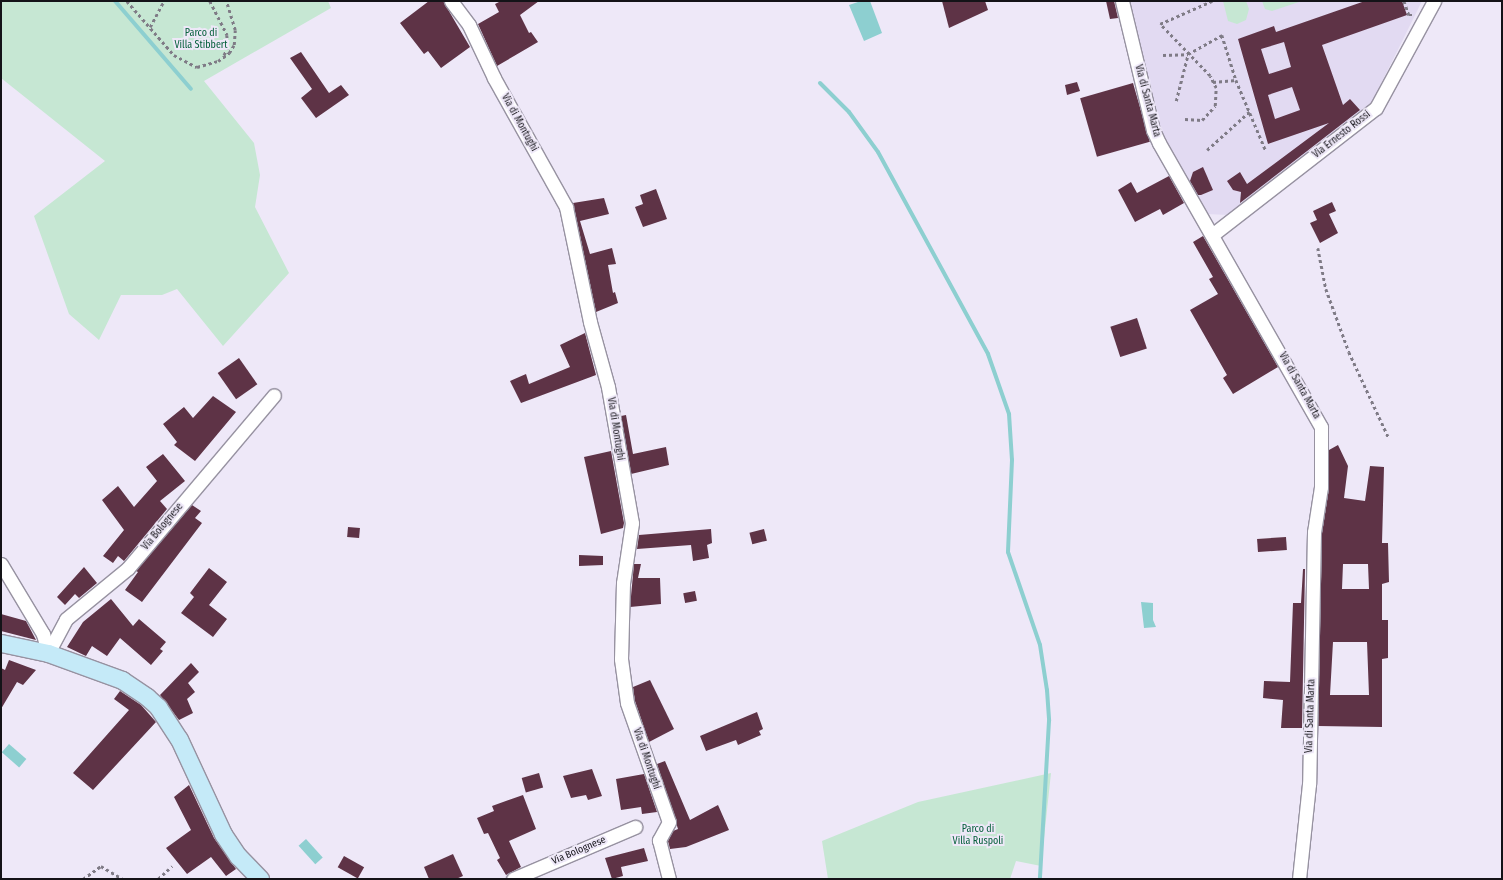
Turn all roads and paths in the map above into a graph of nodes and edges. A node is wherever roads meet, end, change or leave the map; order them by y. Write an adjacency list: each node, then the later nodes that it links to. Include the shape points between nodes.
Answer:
1 (127, 1): 11 (path)
2 (164, 1): 11 (path)
3 (210, 1): 14 (path, via 227,34 228,46)
4 (226, 1): 14 (path, via 236,39 232,50)
5 (451, 1): 36 (street, Via di Montughi, via 469,25 494,78 566,206 590,322 608,387 632,523 630,551 622,583 620,659 627,703 669,822 659,840)
6 (1122, 1): 22 (street, Via di Santa Marta, via 1153,130)
7 (1212, 1): 12 (path, via 1160,24)
8 (1404, 1): 10 (path, via 1409,15)
9 (1434, 1): 22 (street, Via Ernesto Rossi, via 1376,108)
10 (1413, 15)
11 (150, 27): 14 (path, via 168,50 189,65 201,67)
12 (1188, 54): 13 (path); 15 (path, via 1222,35); 16 (path); 17 (path)
13 (1163, 55)
14 (223, 57)
15 (1236, 80): 16 (path); 18 (path)
16 (1213, 82): 19 (path, via 1216,88 1215,106 1202,120)
17 (1176, 101)
18 (1248, 112): 20 (path); 21 (path)
19 (1185, 119)
20 (1206, 150)
21 (1266, 151)
22 (1212, 235): 37 (street, Via di Santa Marta, via 1321,427 1321,487 1314,532 1309,784)
23 (1318, 248): 25 (path, via 1326,289 1349,352)
24 (274, 395): 28 (street, Via Bolognese, via 128,568 66,619)
25 (1389, 438)
26 (1, 564): 28 (street, via 43,634)
27 (1, 643): 28 (main road)
28 (48, 653): 35 (main road, via 122,680 158,707 179,739 223,834 238,856)
29 (636, 827): 31 (street, Via Bolognese)
30 (172, 866): 34 (path)
31 (520, 878)
32 (83, 879): 33 (path, via 101,866)
33 (123, 879)
34 (158, 879)
35 (260, 879)
36 (669, 879)
37 (1299, 879)

